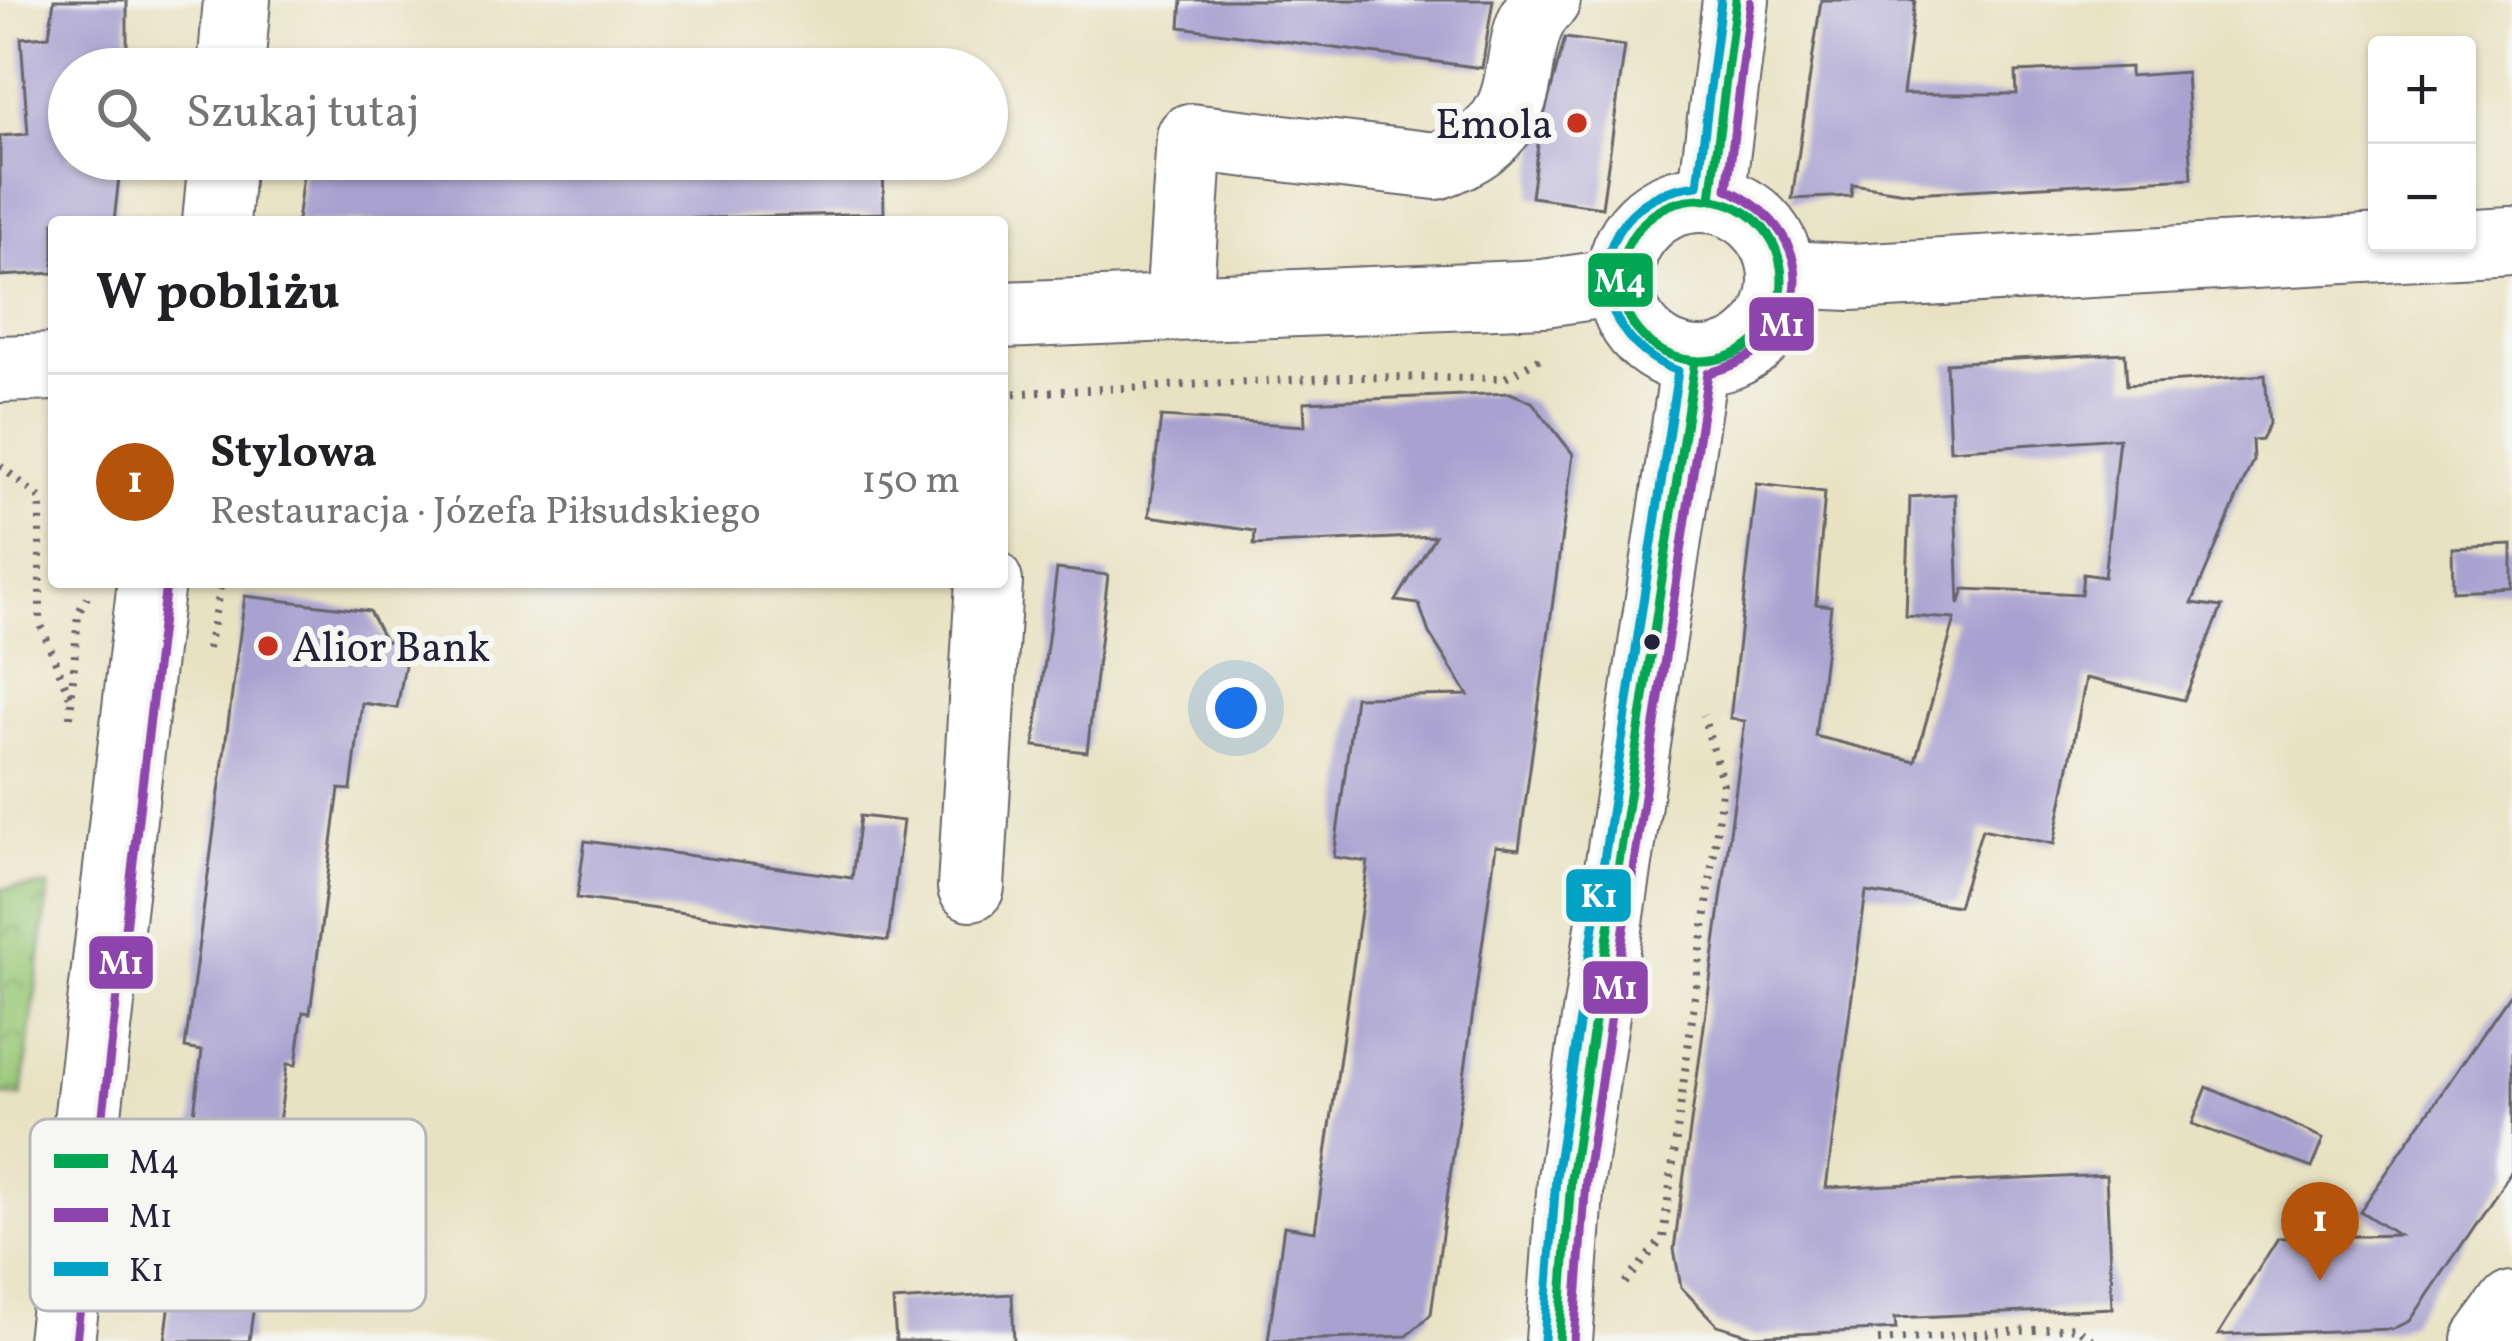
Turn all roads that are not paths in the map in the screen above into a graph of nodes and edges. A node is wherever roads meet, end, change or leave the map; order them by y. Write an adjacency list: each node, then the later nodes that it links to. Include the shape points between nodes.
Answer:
1 (237, 0): 4 (street)
2 (1547, 0): 11 (street, via 1534,11 1513,106 1457,159 1436,166 1190,137)
3 (1736, 0): 6 (street)
4 (233, 48)
5 (220, 180): 7 (street)
6 (1712, 198): 9 (street, via 1765,228); 10 (street, via 1653,214 1624,253)
7 (217, 216)
8 (2512, 241): 9 (street, via 1851,278)
9 (1783, 274): 13 (street, via 1768,327 1724,358)
10 (1620, 282): 11 (street, via 1544,293); 13 (street, via 1633,324 1649,343)
11 (1180, 306): 12 (street)
12 (1008, 315)
13 (1696, 361): 23 (street, via 1571,1179)
14 (48, 367): 15 (street)
15 (0, 369)
16 (150, 588): 19 (street)
17 (989, 588): 18 (street)
18 (971, 887)
19 (88, 1119)
20 (2512, 1305): 24 (street)
21 (66, 1311): 22 (street)
22 (62, 1341)
23 (1559, 1341)
24 (2486, 1341)

